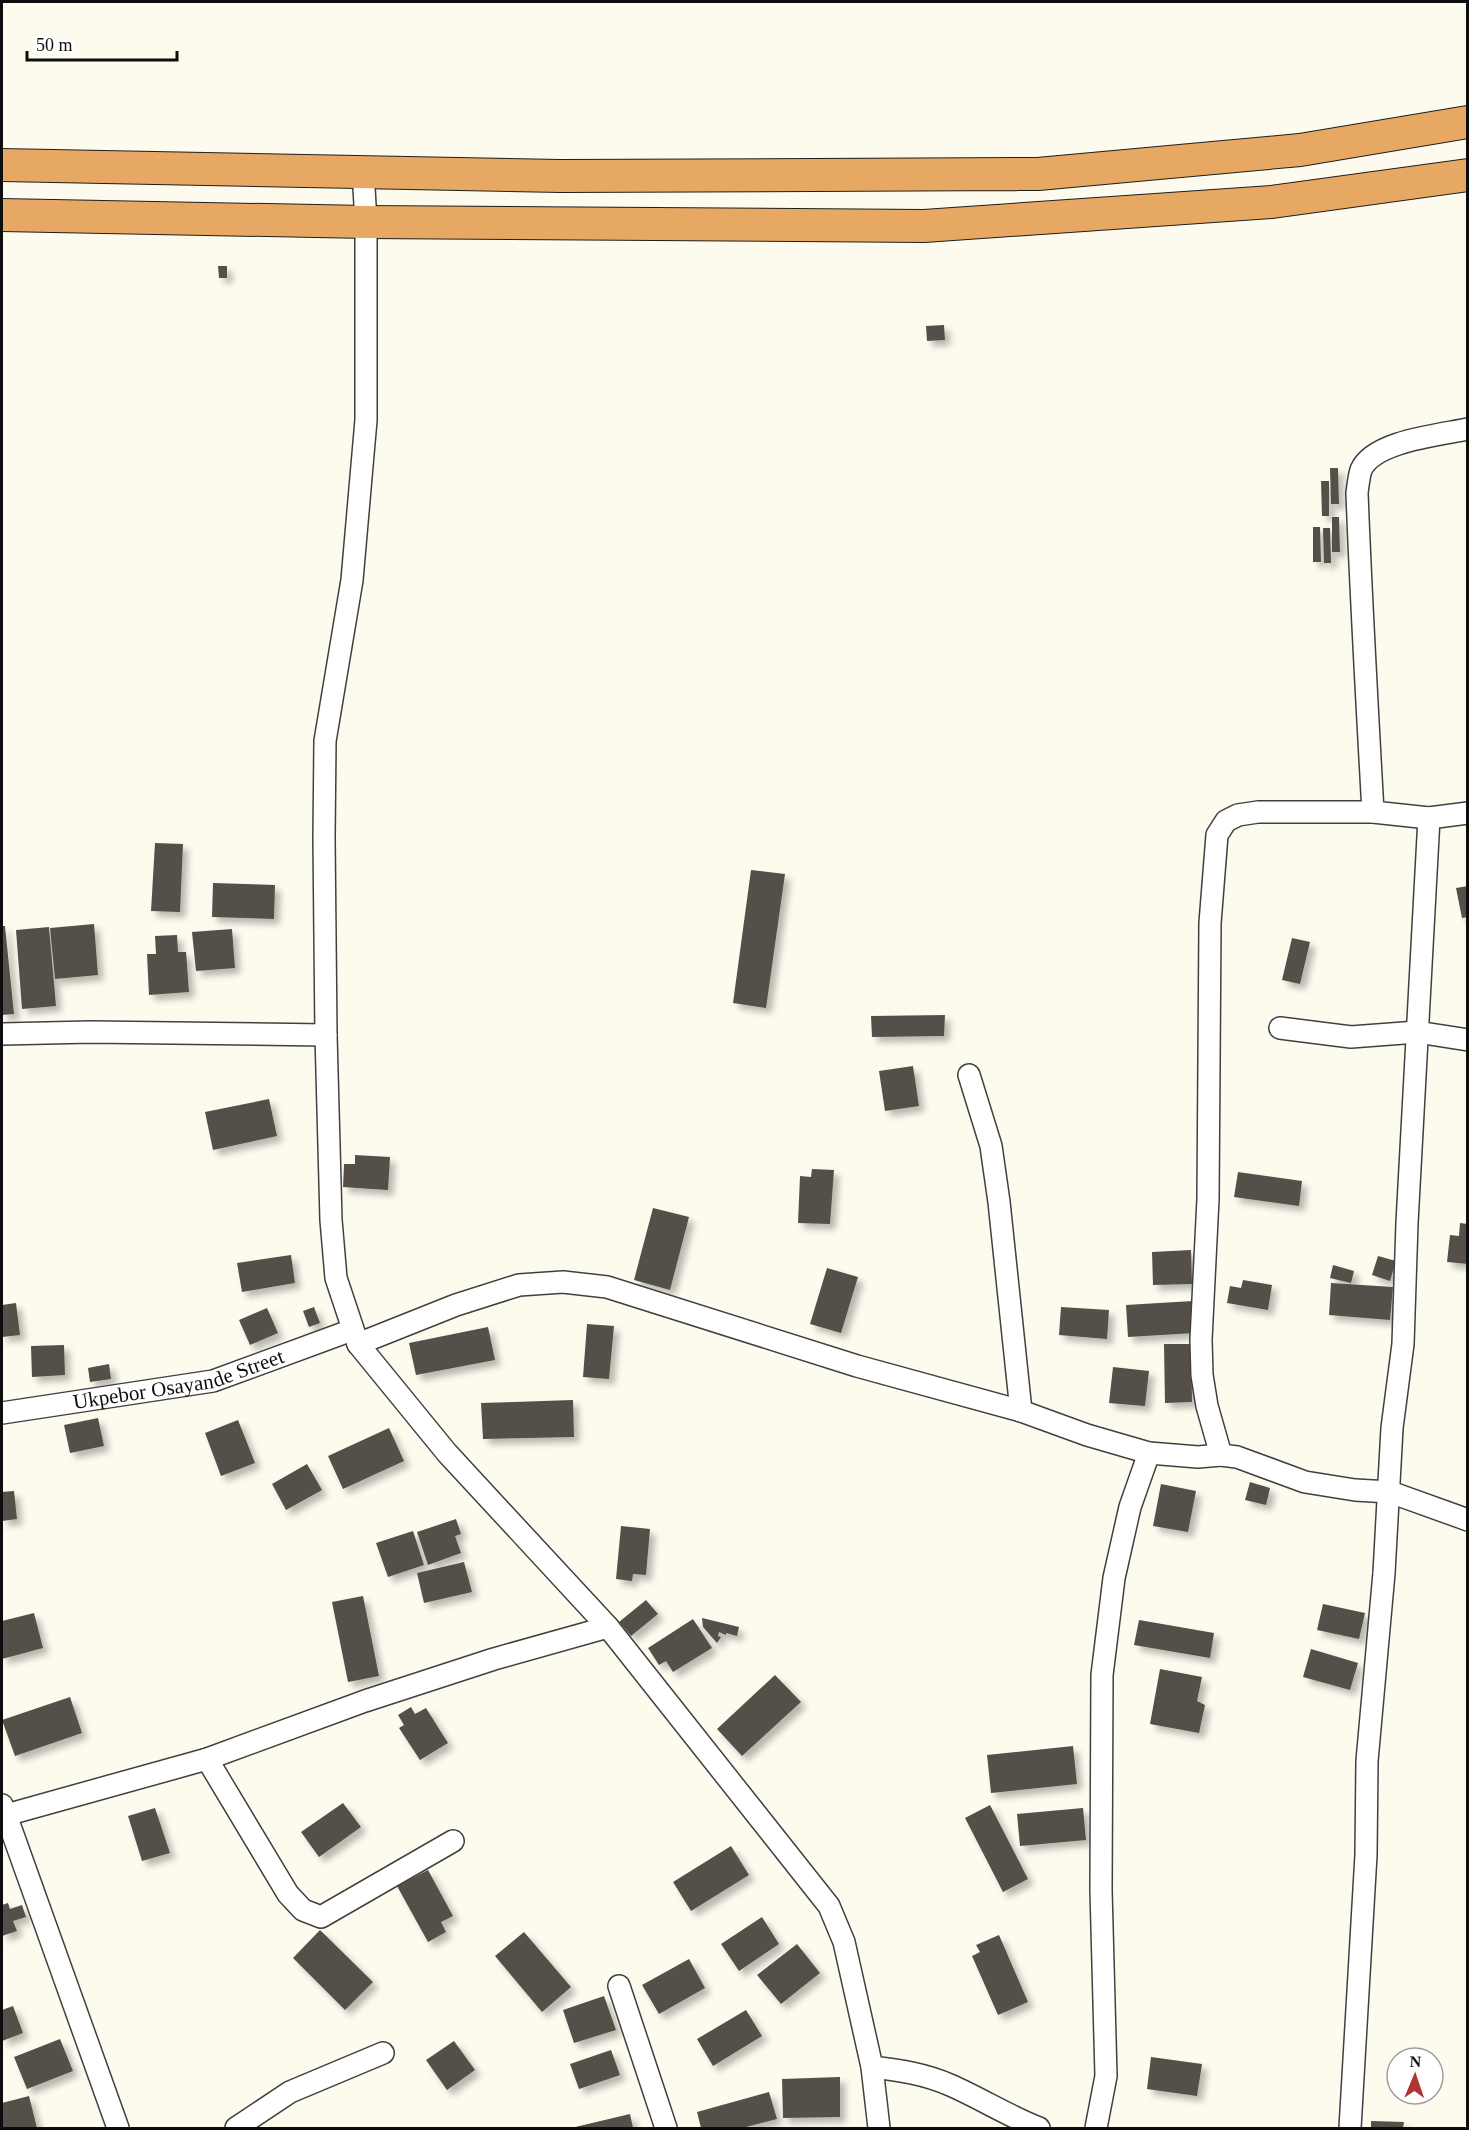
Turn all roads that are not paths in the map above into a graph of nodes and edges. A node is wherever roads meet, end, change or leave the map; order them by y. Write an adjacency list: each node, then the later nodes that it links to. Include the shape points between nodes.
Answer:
1 (1467, 122): 3 (highway, via 1300,150 1038,174 561,176)
2 (2, 165): 3 (highway)
3 (363, 171): 6 (street)
4 (1467, 175): 6 (highway, via 1272,202 924,226)
5 (2, 215): 6 (highway)
6 (366, 222): 14 (street, via 365,431 352,580 325,741)
7 (1467, 429): 8 (street, via 1403,441 1378,452 1362,468 1357,493)
8 (1373, 812): 10 (street); 21 (street, via 1258,812 1226,821 1217,835 1210,923 1208,1199 1201,1340 1207,1406)
9 (1467, 813): 10 (street)
10 (1429, 818): 12 (street)
11 (1280, 1028): 12 (street, via 1351,1037)
12 (1417, 1032): 15 (street); 22 (street, via 1403,1344 1392,1428)
13 (2, 1034): 14 (street)
14 (326, 1035): 17 (street, via 336,1278)
15 (1467, 1040)
16 (969, 1075): 18 (street, via 991,1146)
17 (355, 1337): 18 (street, Ukpebor Osayande Street, via 519,1286 563,1282 607,1287 856,1366); 19 (street, Ukpebor Osayande Street, via 213,1381); 24 (street, via 447,1453)
18 (1021, 1412): 20 (street, Ukpebor Osayande Street)
19 (2, 1413)
20 (1149, 1453): 21 (street, Ukpebor Osayande Street); 36 (street, via 1130,1508 1114,1578 1102,1675 1101,1890 1106,2076)
21 (1221, 1455): 22 (street, Ukpebor Osayande Street, via 1257,1463 1305,1482)
22 (1390, 1492): 23 (street, Ukpebor Osayande Street); 37 (street, via 1367,1761 1366,1856)
23 (1467, 1520)
24 (608, 1627): 25 (street, via 365,1701); 30 (street, via 829,1906 844,1942)
25 (207, 1759): 26 (street); 27 (street, via 288,1894 303,1910 321,1917)
26 (4, 1810): 31 (street)
27 (453, 1841)
28 (620, 1986): 33 (street)
29 (383, 2053): 32 (street, via 290,2092)
30 (872, 2067): 34 (street); 35 (street, via 908,2071 949,2084)
31 (118, 2128)
32 (236, 2128)
33 (666, 2128)
34 (879, 2128)
35 (1039, 2128)
36 (1096, 2128)
37 (1350, 2128)

